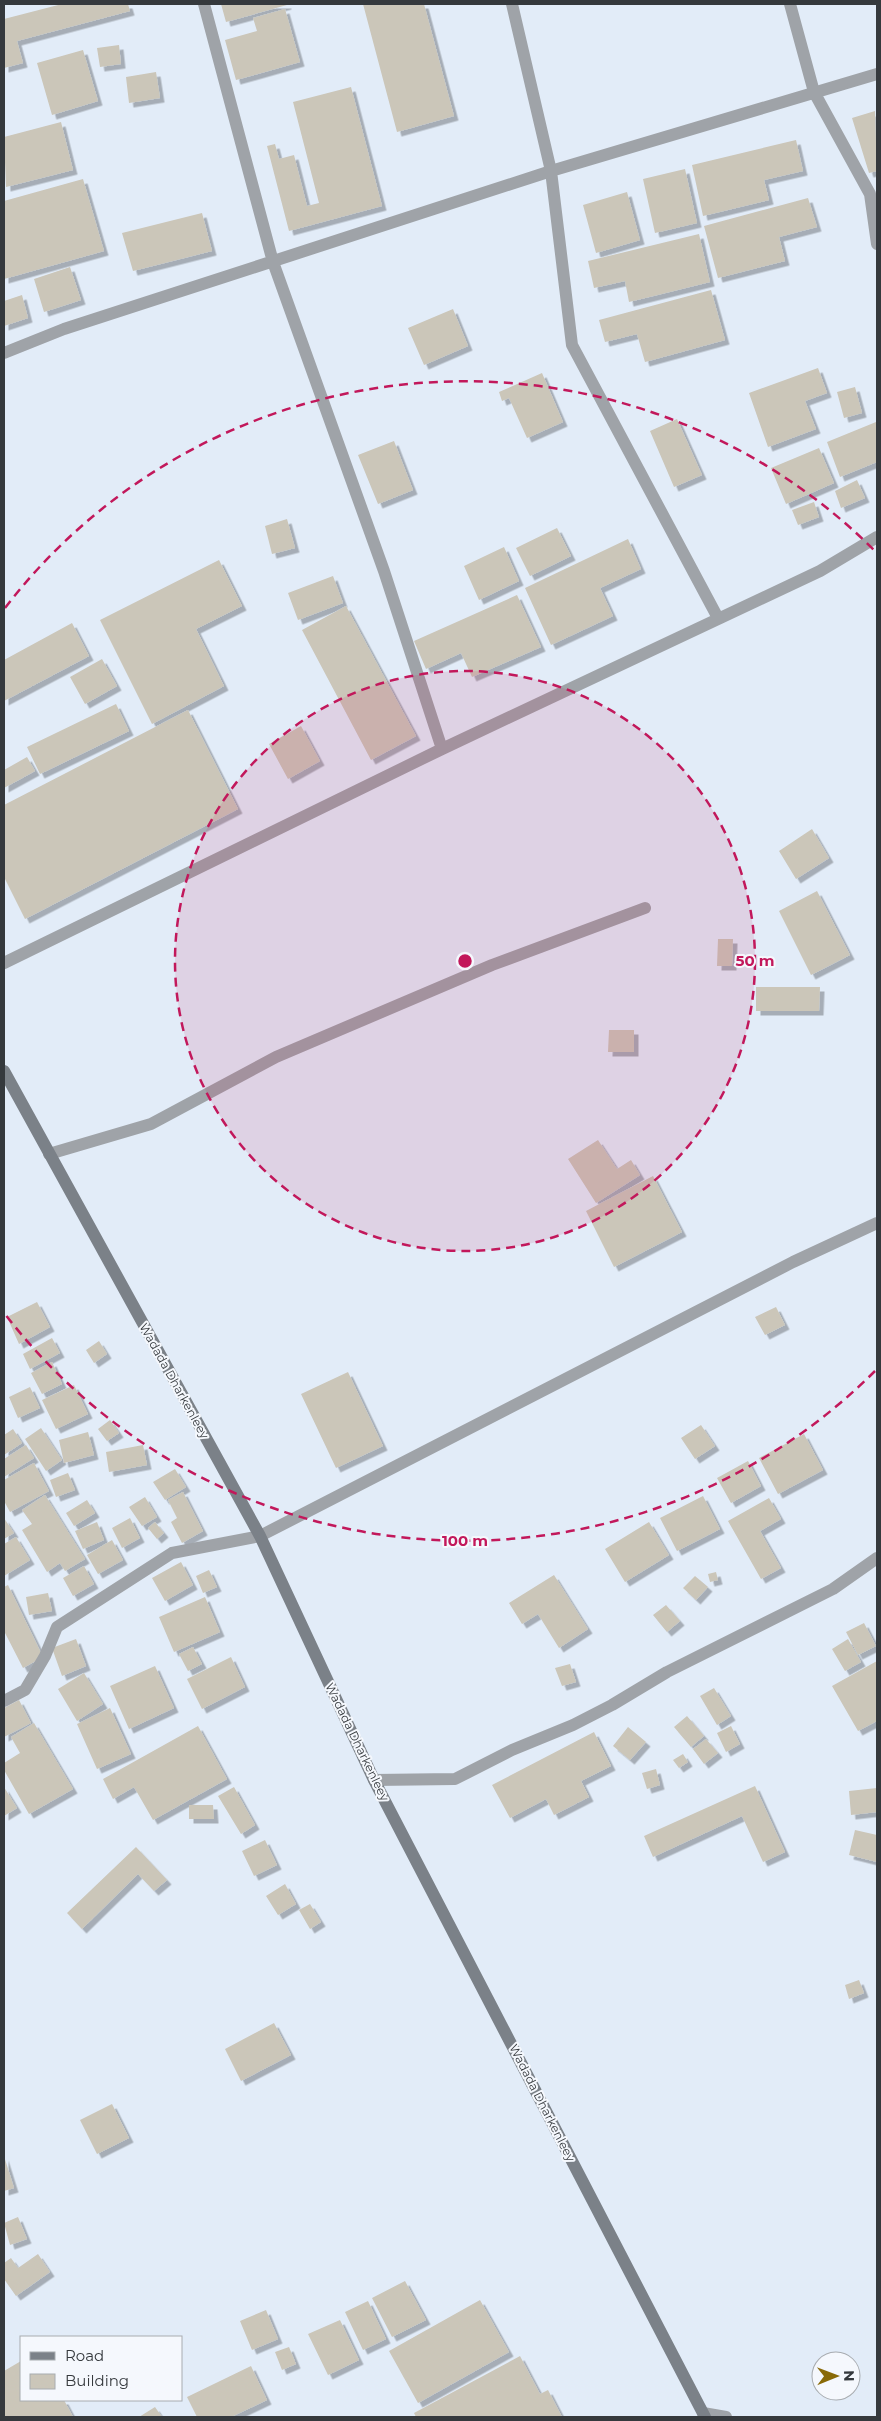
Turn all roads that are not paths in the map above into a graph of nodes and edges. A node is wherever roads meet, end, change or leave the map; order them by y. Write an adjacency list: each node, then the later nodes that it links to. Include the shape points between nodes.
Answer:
1 (204, 4): 8 (street)
2 (512, 4): 6 (street)
3 (790, 4): 5 (street)
4 (877, 74): 5 (street)
5 (814, 92): 6 (street); 7 (street, via 870,194)
6 (551, 171): 8 (street); 11 (street, via 572,345)
7 (877, 244)
8 (273, 262): 9 (street, via 64,329); 12 (street, via 384,571)
9 (4, 354)
10 (877, 537): 11 (street, via 820,571)
11 (718, 618): 12 (street)
12 (442, 749): 14 (street)
13 (645, 908): 16 (street, via 492,965 276,1058 151,1124)
14 (4, 963)
15 (4, 1070): 16 (main road, Wadada Dharkenleey)
16 (49, 1154): 18 (main road, Wadada Dharkenleey)
17 (877, 1223): 18 (street, via 793,1262)
18 (260, 1536): 20 (street, via 172,1553 57,1627 25,1690); 21 (main road, Wadada Dharkenleey)
19 (877, 1558): 21 (street, via 833,1589 667,1672 612,1705 455,1779)
20 (4, 1701)
21 (374, 1780): 22 (main road, Wadada Dharkenleey)
22 (704, 2415): 23 (street)
23 (726, 2417)

